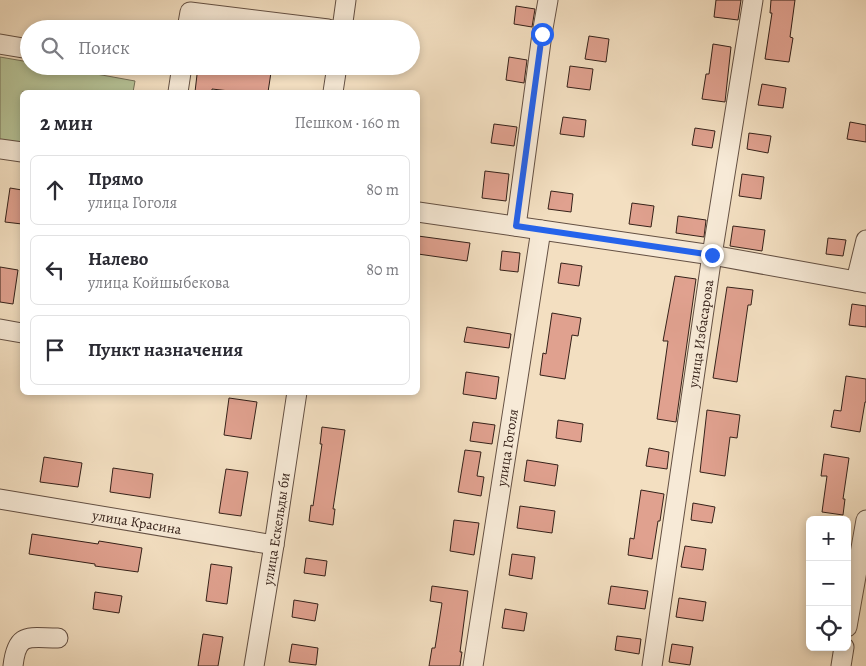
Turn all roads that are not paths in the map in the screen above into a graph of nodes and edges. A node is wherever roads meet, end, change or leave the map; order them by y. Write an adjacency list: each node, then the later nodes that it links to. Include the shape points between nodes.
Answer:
1 (346, 0): 6 (street)
2 (548, 0): 16 (street)
3 (752, 0): 19 (street, улица Избасарова)
4 (189, 20): 5 (street, via 190,12)
5 (255, 20)
6 (343, 20)
7 (0, 44): 8 (street)
8 (20, 47)
9 (181, 75): 11 (street)
10 (336, 75): 12 (street)
11 (178, 90)
12 (333, 90)
13 (0, 149): 14 (street)
14 (20, 152)
15 (420, 212): 16 (street)
16 (516, 226): 17 (street)
17 (541, 230): 19 (street); 32 (street, улица Гоголя)
18 (866, 240): 20 (street)
19 (712, 255): 20 (street); 33 (street, улица Избасарова)
20 (861, 282)
21 (0, 329): 22 (street)
22 (20, 333)
23 (297, 395): 26 (street, улица Ескельды би)
24 (0, 499): 26 (street, улица Красина)
25 (866, 520): 27 (street)
26 (274, 545): 31 (street, улица Ескельды би)
27 (851, 606)
28 (58, 638): 30 (street, via 26,638 15,651)
29 (843, 651): 34 (street)
30 (13, 666)
31 (254, 666)
32 (473, 666)
33 (652, 666)
34 (840, 666)

